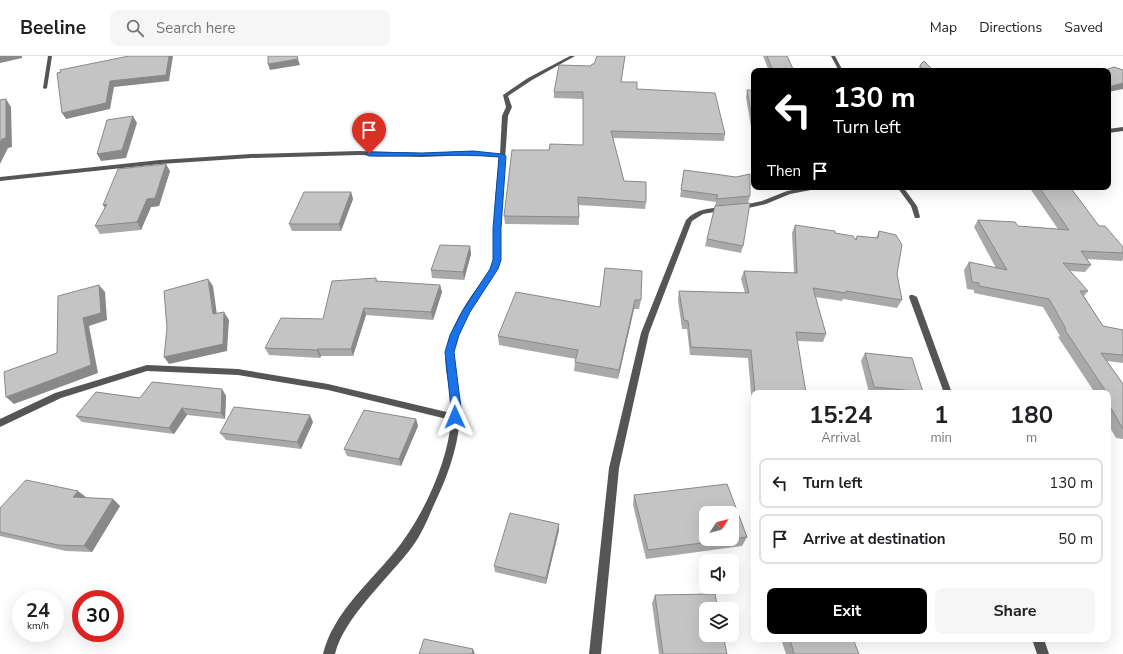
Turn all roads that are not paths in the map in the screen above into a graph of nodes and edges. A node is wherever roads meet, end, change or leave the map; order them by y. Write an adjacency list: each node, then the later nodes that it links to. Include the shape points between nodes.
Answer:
1 (50, 56): 5 (street)
2 (573, 56): 8 (street, via 505,96 509,107 505,116)
3 (833, 56): 4 (street)
4 (839, 68)
5 (45, 88)
6 (1123, 129): 7 (street)
7 (1111, 131)
8 (502, 156): 9 (street, via 473,153 251,156 160,162); 15 (street, via 497,260 457,329 450,352)
9 (0, 179)
10 (802, 190): 19 (street, via 789,192 748,207 705,211 695,214 689,220 643,340 614,468)
11 (902, 190): 12 (street, via 914,206)
12 (917, 217)
13 (913, 297): 14 (street)
14 (947, 390)
15 (455, 417): 16 (street, via 328,387 245,373 147,368 58,395); 18 (street, via 452,443 442,477 416,531 392,565 342,624 329,646)
16 (0, 424)
17 (1039, 642): 20 (street)
18 (329, 654)
19 (595, 654)
20 (1043, 654)

